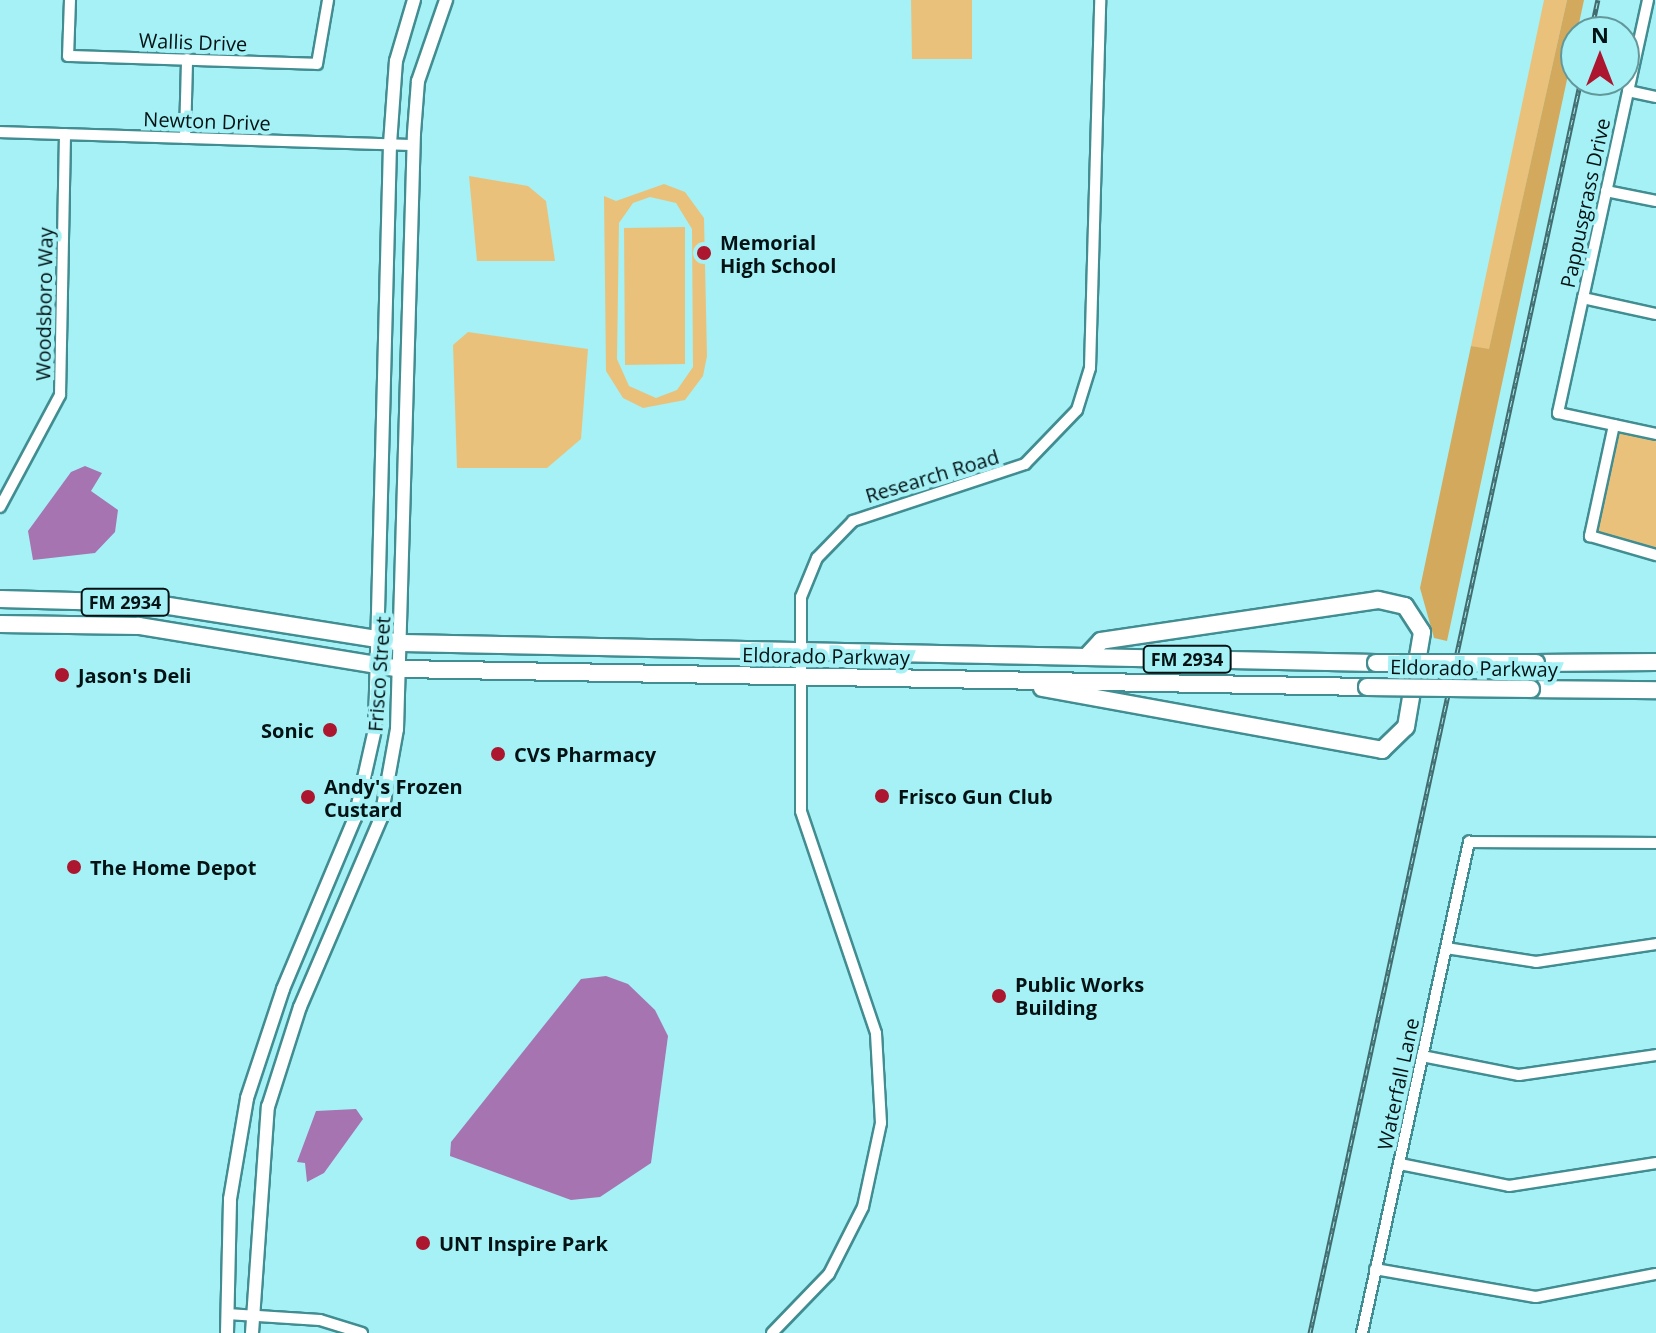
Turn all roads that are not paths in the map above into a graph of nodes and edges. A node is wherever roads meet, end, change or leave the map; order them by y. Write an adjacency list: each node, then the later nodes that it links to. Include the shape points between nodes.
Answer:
1 (70, 0): 8 (street, Wallis Drive, via 68,56)
2 (328, 0): 8 (street, Wallis Drive, via 317,64)
3 (414, 0): 13 (street, Frisco Street, via 396,61)
4 (446, 0): 14 (street, Frisco Street, via 418,81)
5 (1100, 0): 32 (street, Research Road, via 1090,368 1077,410 1025,464 881,507 843,528 805,583)
6 (1648, 0): 7 (street, Pappusgrass Drive)
7 (1640, 36)
8 (187, 59): 12 (street)
9 (1627, 96): 15 (street, Pappusgrass Drive)
10 (0, 132): 11 (street, Newton Drive)
11 (65, 134): 12 (street, Newton Drive); 23 (street, Woodsboro Way, via 60,395)
12 (185, 138): 13 (street, Newton Drive)
13 (390, 144): 14 (street, Newton Drive); 19 (street, Frisco Street)
14 (414, 145): 20 (street, Frisco Street)
15 (1606, 191): 16 (street); 17 (street, Pappusgrass Drive)
16 (1656, 201)
17 (1583, 298): 18 (street); 21 (street, Pappusgrass Drive, via 1558,413)
18 (1656, 314)
19 (385, 352): 20 (street); 29 (street, Frisco Street)
20 (408, 352): 30 (street, Frisco Street)
21 (1614, 425): 22 (street); 24 (street, via 1590,536)
22 (1656, 434)
23 (0, 507)
24 (1656, 555)
25 (0, 599): 26 (main road, Eldorado Parkway / FM 2934)
26 (201, 609): 28 (main road); 29 (main road, Eldorado Parkway / FM 2934)
27 (0, 624): 28 (main road, Eldorado Parkway)
28 (195, 633): 35 (main road, Eldorado Parkway)
29 (375, 642): 30 (main road, Eldorado Parkway / FM 2934); 35 (street, Frisco Street)
30 (403, 643): 31 (main road, Eldorado Parkway / FM 2934); 36 (street, Frisco Street)
31 (605, 648): 32 (main road, Eldorado Parkway / FM 2934); 37 (main road)
32 (797, 652): 33 (main road, Eldorado Parkway / FM 2934); 38 (street, Research Road)
33 (1086, 657): 34 (main road, Eldorado Parkway / FM 2934, bridge); 39 (main road, via 1101,641 1378,600 1405,606 1422,632 1406,727 1382,750)
34 (1656, 662)
35 (374, 668): 36 (main road, Eldorado Parkway); 46 (street, Frisco Street, via 375,729 355,818 283,989)
36 (402, 669): 37 (main road, Eldorado Parkway); 47 (street, Frisco Street, via 381,818 300,1007)
37 (604, 672): 38 (main road, Eldorado Parkway)
38 (798, 675): 39 (main road, Eldorado Parkway); 57 (street, Research Road, via 801,811 876,1033 881,1123 863,1207 829,1274)
39 (998, 679): 40 (main road, Eldorado Parkway, bridge)
40 (1656, 690)
41 (1656, 843): 43 (street, Waterfall Lane, via 1469,842)
42 (1656, 944): 43 (street, via 1536,962)
43 (1446, 948): 45 (street, Waterfall Lane)
44 (1656, 1055): 45 (street, via 1519,1075)
45 (1422, 1056): 49 (street, Waterfall Lane)
46 (247, 1098): 47 (street); 52 (street, Frisco Street, via 230,1199)
47 (268, 1107): 53 (street, Frisco Street)
48 (1656, 1163): 49 (street, via 1525,1186)
49 (1400, 1164): 50 (street, Waterfall Lane)
50 (1375, 1269): 51 (street, via 1536,1297); 58 (street, Waterfall Lane)
51 (1656, 1274)
52 (227, 1314): 53 (street); 54 (street, Frisco Street)
53 (252, 1314): 55 (street, Frisco Street); 56 (street, via 329,1322)
54 (227, 1333)
55 (252, 1333)
56 (362, 1333)
57 (772, 1333)
58 (1362, 1333)

